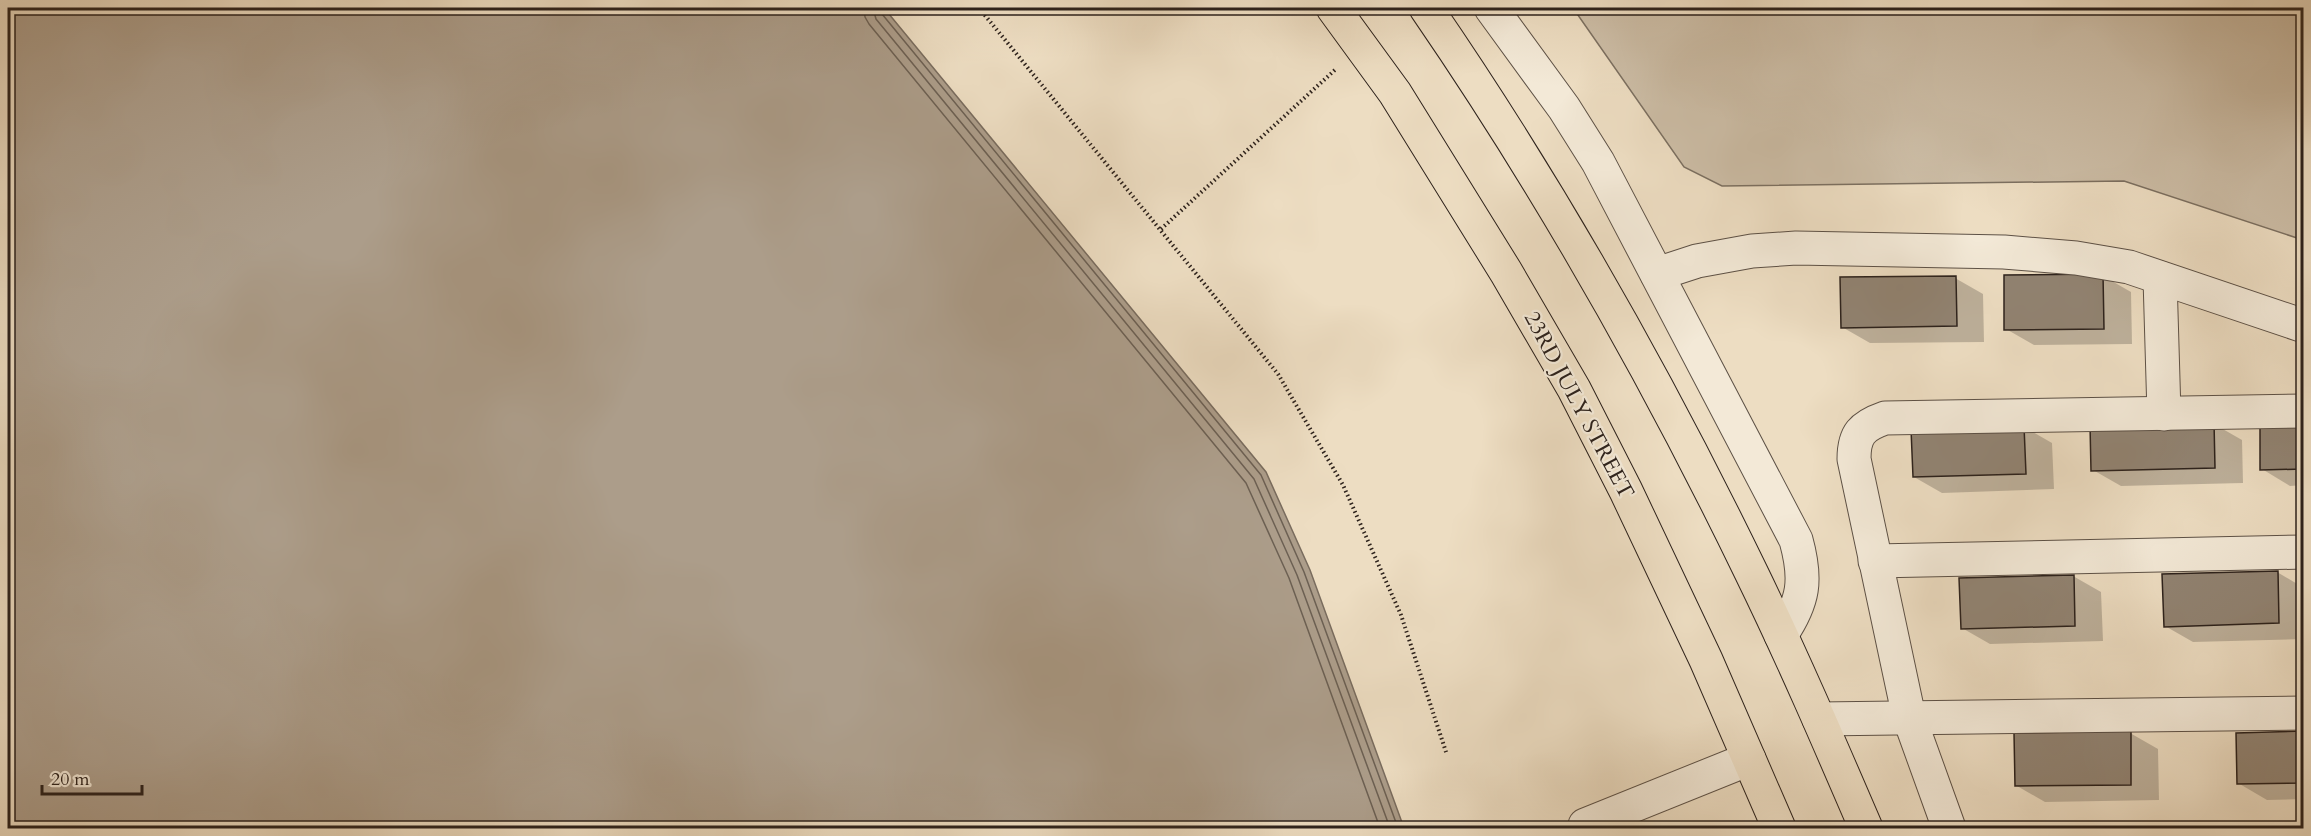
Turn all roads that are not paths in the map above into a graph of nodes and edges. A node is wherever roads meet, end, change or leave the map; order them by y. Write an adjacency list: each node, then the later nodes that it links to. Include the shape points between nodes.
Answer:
1 (1333, 8): 15 (main road, 23RD JULY STREET, via 1395,93 1574,389 1636,512)
2 (1426, 8): 11 (main road, via 1515,144 1640,355)
3 (1491, 8): 4 (street, via 1598,162)
4 (1657, 274): 5 (street, via 1697,261 1796,248 2004,252 2076,258 2129,267); 11 (street, via 1796,540 1803,565 1803,589 1796,613)
5 (2160, 278): 6 (street); 8 (street)
6 (2304, 326)
7 (2304, 411): 8 (street)
8 (2164, 414): 10 (street, via 1885,418 1869,423 1854,444 1854,459)
9 (2304, 552): 10 (street)
10 (1875, 561): 13 (street)
11 (1781, 635): 14 (main road)
12 (2304, 713): 13 (street)
13 (1909, 717): 14 (street); 19 (street)
14 (1819, 719): 18 (main road)
15 (1749, 759): 16 (street); 17 (main road, 23RD JULY STREET)
16 (1585, 825)
17 (1779, 828)
18 (1866, 828)
19 (1949, 828)

